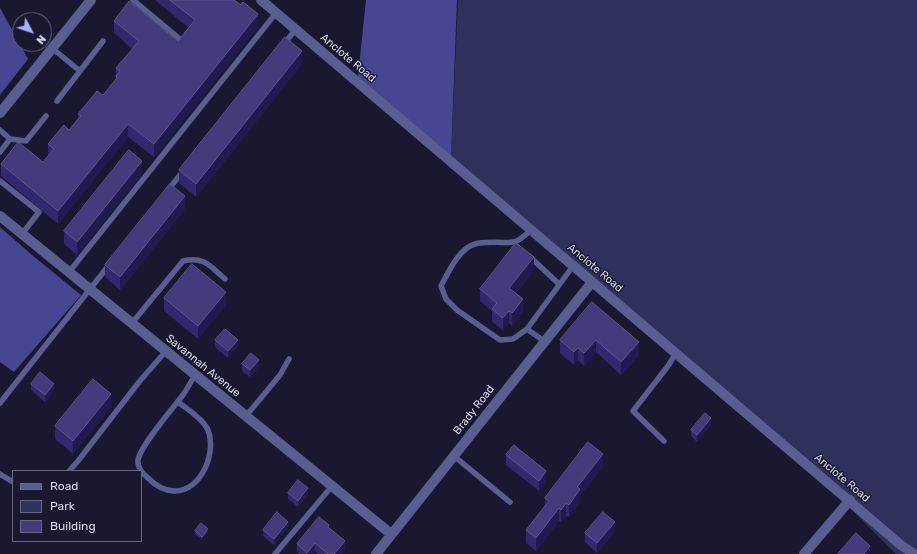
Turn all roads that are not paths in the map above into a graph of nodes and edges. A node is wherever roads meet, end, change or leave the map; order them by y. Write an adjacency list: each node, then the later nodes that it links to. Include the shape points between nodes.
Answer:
1 (91, 0): 8 (street)
2 (133, 0): 6 (lane)
3 (267, 2): 4 (street, Anclote Road)
4 (276, 12): 5 (street, Anclote Road); 29 (lane)
5 (296, 29): 9 (lane); 22 (street, Anclote Road)
6 (180, 40)
7 (104, 41): 11 (lane)
8 (52, 48): 11 (lane)
9 (281, 48)
10 (49, 52): 13 (street)
11 (80, 71): 12 (lane)
12 (57, 101)
13 (0, 114)
14 (46, 116): 16 (lane, via 26,141)
15 (0, 130): 16 (lane)
16 (10, 139): 17 (lane)
17 (0, 152)
18 (188, 165): 20 (lane)
19 (0, 181): 23 (lane, via 39,212)
20 (163, 196)
21 (0, 216): 23 (street, Savannah Avenue)
22 (531, 230): 24 (lane); 28 (street, Anclote Road)
23 (22, 234): 29 (street, Savannah Avenue)
24 (514, 242): 25 (lane); 35 (lane, via 474,244 463,250 441,286 446,299 457,310 500,340 514,339)
25 (520, 247)
26 (525, 252): 32 (lane)
27 (114, 258): 33 (lane)
28 (573, 266): 31 (street, Anclote Road); 32 (lane)
29 (69, 272): 33 (street, Savannah Avenue)
30 (225, 279): 34 (lane, via 202,260 192,258 182,261)
31 (592, 282): 36 (street, Brady Road); 38 (street, Anclote Road)
32 (559, 284): 35 (lane)
33 (90, 289): 34 (street, Savannah Avenue); 42 (lane)
34 (132, 323): 37 (street, Savannah Avenue)
35 (527, 329): 36 (lane)
36 (544, 342): 45 (street, Brady Road)
37 (166, 351): 40 (street, Savannah Avenue); 46 (lane)
38 (676, 353): 44 (lane, via 632,411); 52 (street, Anclote Road)
39 (289, 359): 43 (lane, via 280,375)
40 (195, 375): 41 (lane); 43 (street, Savannah Avenue)
41 (178, 402): 47 (lane, via 142,450 138,460); 48 (lane, via 203,422 209,433 210,447 206,465 190,487 175,491 164,489)
42 (0, 403)
43 (246, 416): 51 (street, Savannah Avenue)
44 (664, 441)
45 (454, 456): 53 (lane); 54 (street, Brady Road)
46 (70, 470)
47 (141, 470)
48 (142, 471)
49 (0, 474): 50 (lane)
50 (12, 481)
51 (332, 486): 54 (street, Savannah Avenue); 55 (lane)
52 (850, 500): 57 (street); 58 (street, Anclote Road)
53 (510, 502)
54 (391, 534): 56 (street, Brady Road)
55 (275, 554)
56 (376, 554)
57 (804, 554)
58 (914, 554)

